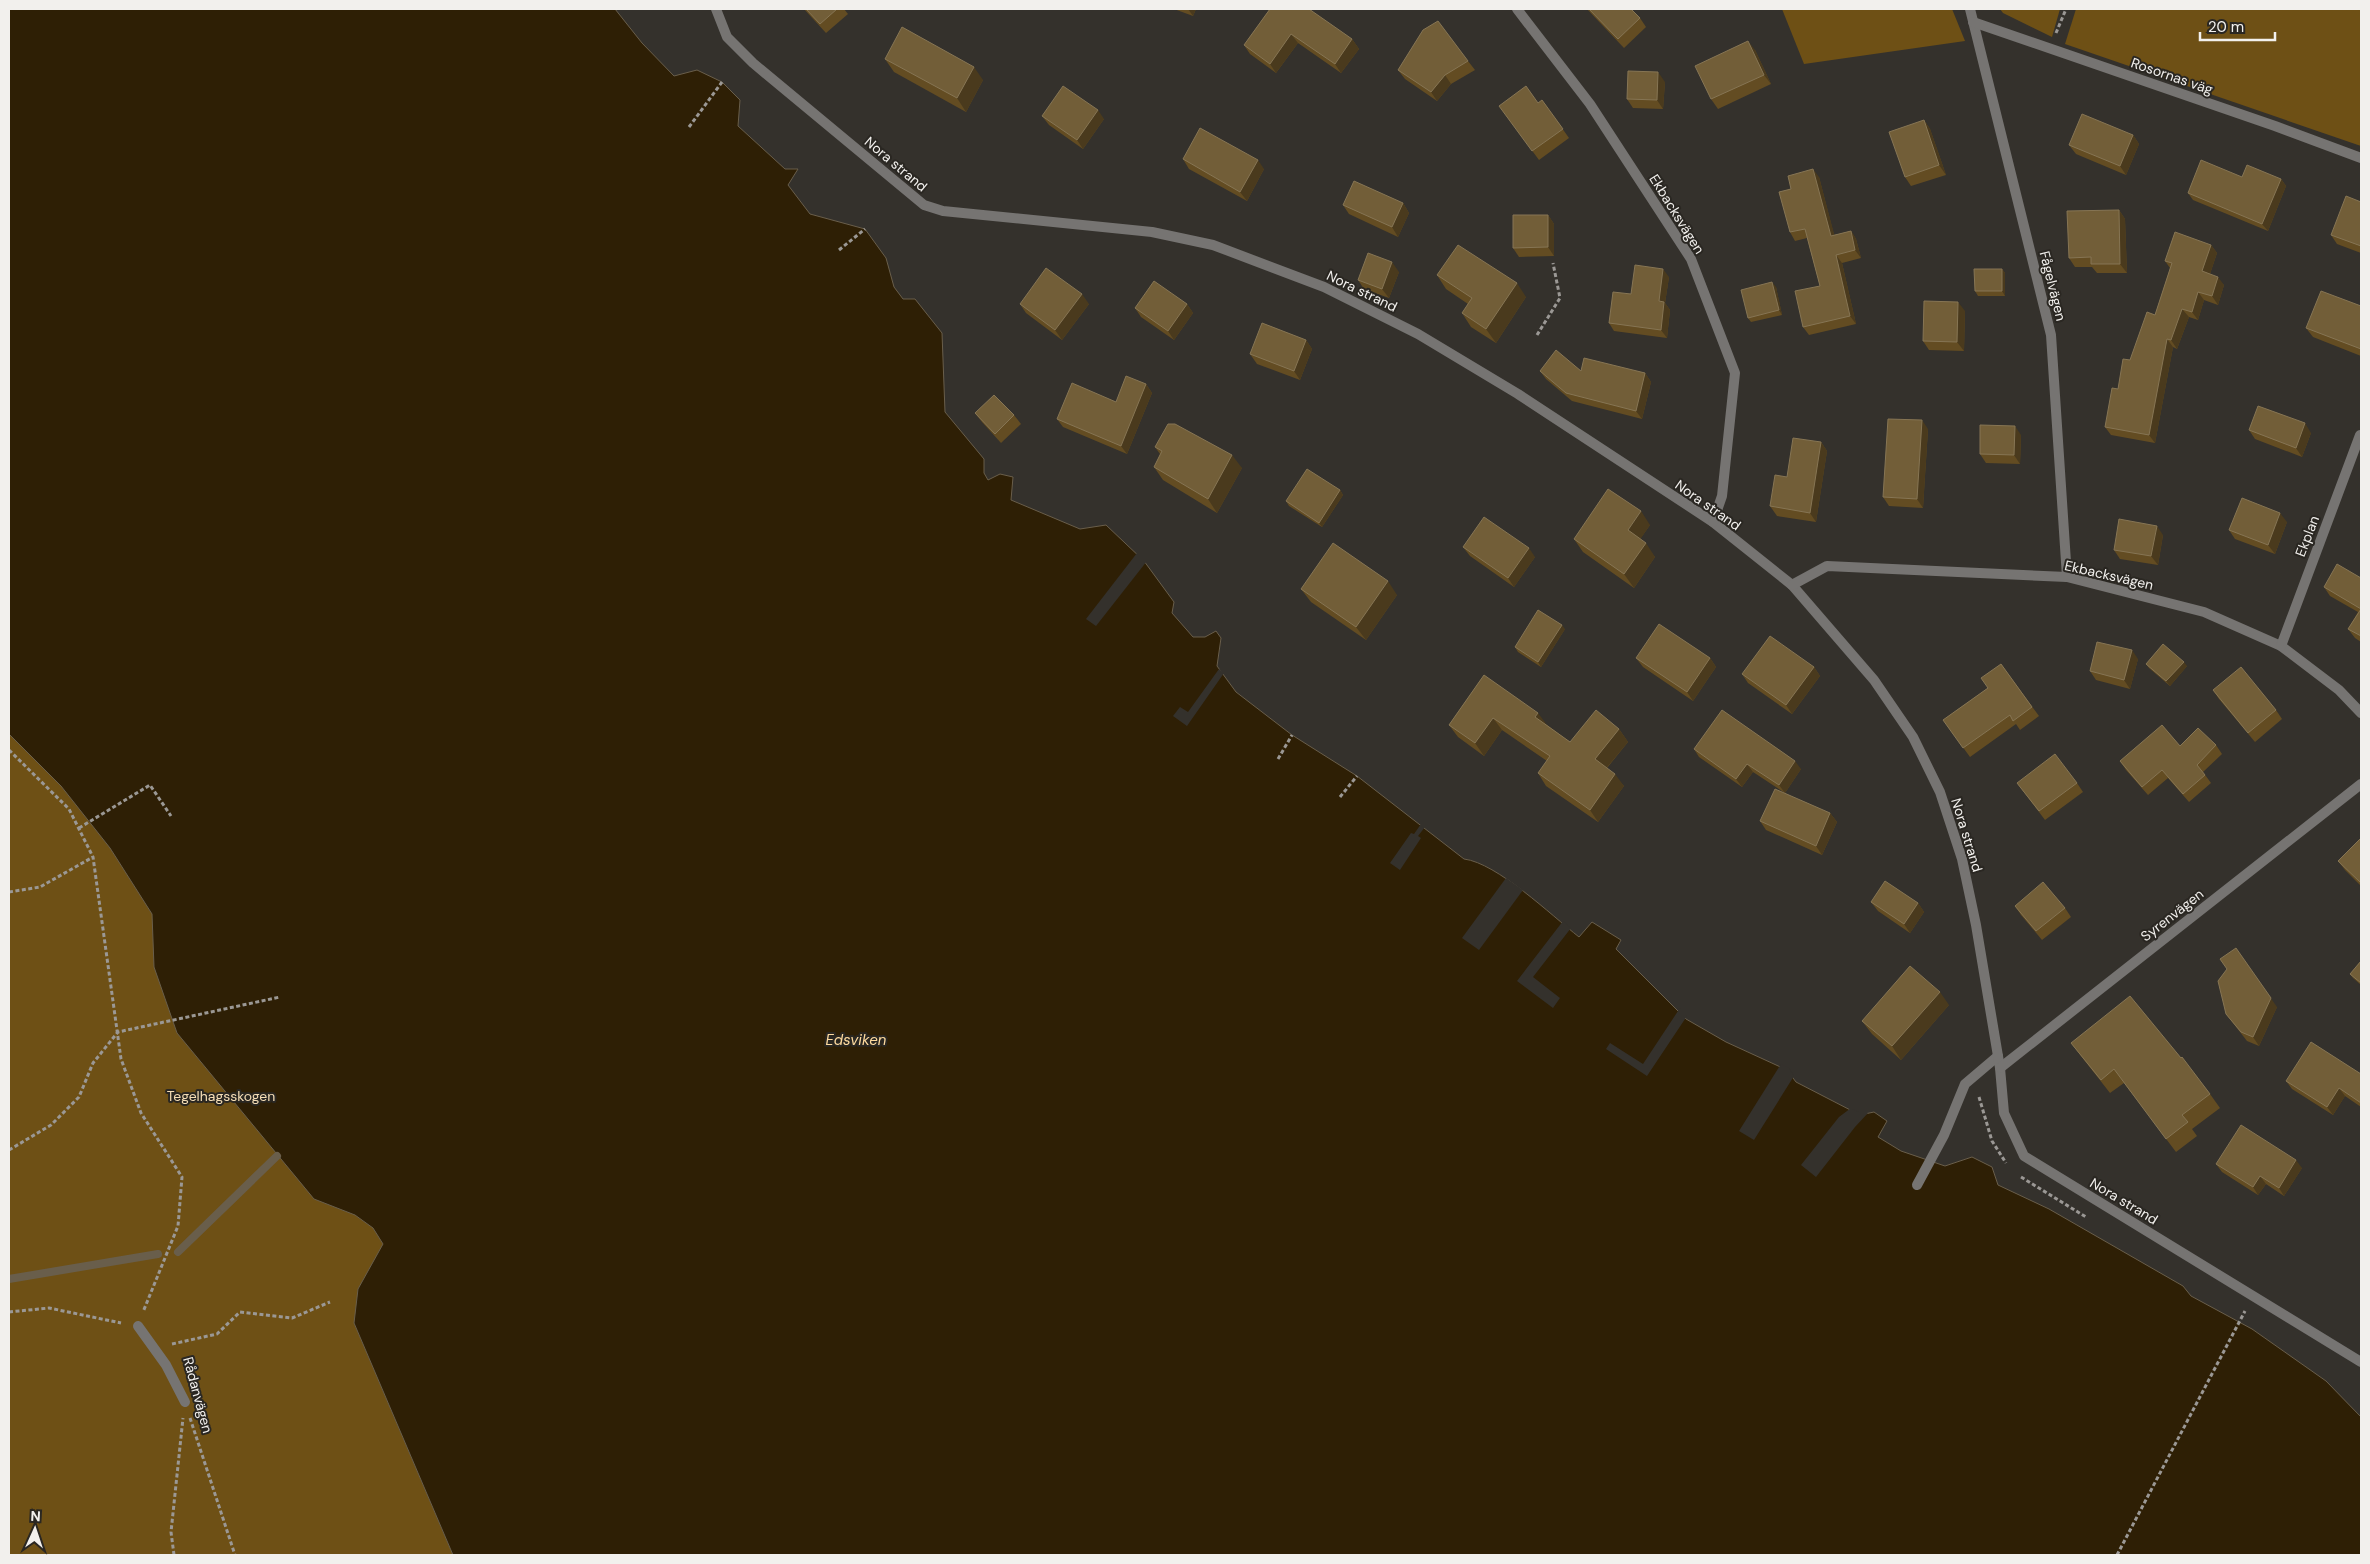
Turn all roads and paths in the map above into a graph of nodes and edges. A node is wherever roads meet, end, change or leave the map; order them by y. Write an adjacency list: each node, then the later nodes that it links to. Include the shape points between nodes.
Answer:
1 (716, 9): 15 (street, Nora strand, via 727,37 753,63 924,205 943,211 1085,224 1213,245 1324,287 1418,334)
2 (1517, 9): 15 (street, Ekbacksvägen, via 1590,104 1691,259 1735,373 1722,496)
3 (1970, 9): 5 (street, Fågelvägen)
4 (2066, 9): 6 (path)
5 (1974, 22): 6 (street, Rosornas väg); 16 (street, Fågelvägen, via 2051,335)
6 (2048, 49): 9 (street, Rosornas väg)
7 (722, 82): 8 (path)
8 (689, 127)
9 (2361, 158)
10 (865, 229): 11 (path)
11 (839, 250)
12 (1553, 262): 13 (path, via 1560,298)
13 (1537, 335)
14 (2360, 436): 18 (street, Ekplan)
15 (1713, 522): 17 (street, Nora strand)
16 (2067, 577): 17 (street, Ekbacksvägen, via 1827,566); 18 (street, Ekbacksvägen, via 2204,612)
17 (1792, 585): 32 (street, Nora strand, via 1874,680 1913,737 1940,792 1962,859)
18 (2281, 646): 19 (street, Ekbacksvägen, via 2339,690)
19 (2361, 713)
20 (1292, 735): 22 (path)
21 (9, 750): 27 (path, via 70,809)
22 (1278, 759)
23 (1357, 776): 25 (path)
24 (2361, 784): 33 (street, Syrenvägen)
25 (1340, 797)
26 (171, 816): 27 (path, via 150,785)
27 (79, 828): 28 (path)
28 (93, 858): 29 (path, via 40,887); 31 (path)
29 (9, 892)
30 (280, 997): 31 (path)
31 (118, 1032): 34 (path, via 93,1063 79,1097 51,1125); 39 (path, via 122,1060 141,1113 182,1177 178,1226)
32 (1998, 1056): 33 (street, Nora strand); 35 (street, via 1966,1084 1944,1136)
33 (2000, 1068): 42 (street, Nora strand, via 2004,1113 2024,1156)
34 (9, 1150)
35 (1917, 1185)
36 (330, 1302): 40 (path, via 292,1318 240,1312 217,1334)
37 (2245, 1311): 46 (path)
38 (9, 1312): 39 (path, Rådanvägen, via 49,1308)
39 (138, 1326): 40 (path, Rådanvägen); 43 (street, via 166,1365)
40 (171, 1344): 41 (path, Rådanvägen)
41 (174, 1352)
42 (2361, 1362)
43 (185, 1402): 44 (path, via 171,1532); 45 (path, Rådanvägen)
44 (174, 1555)
45 (235, 1555)
46 (2117, 1555)

